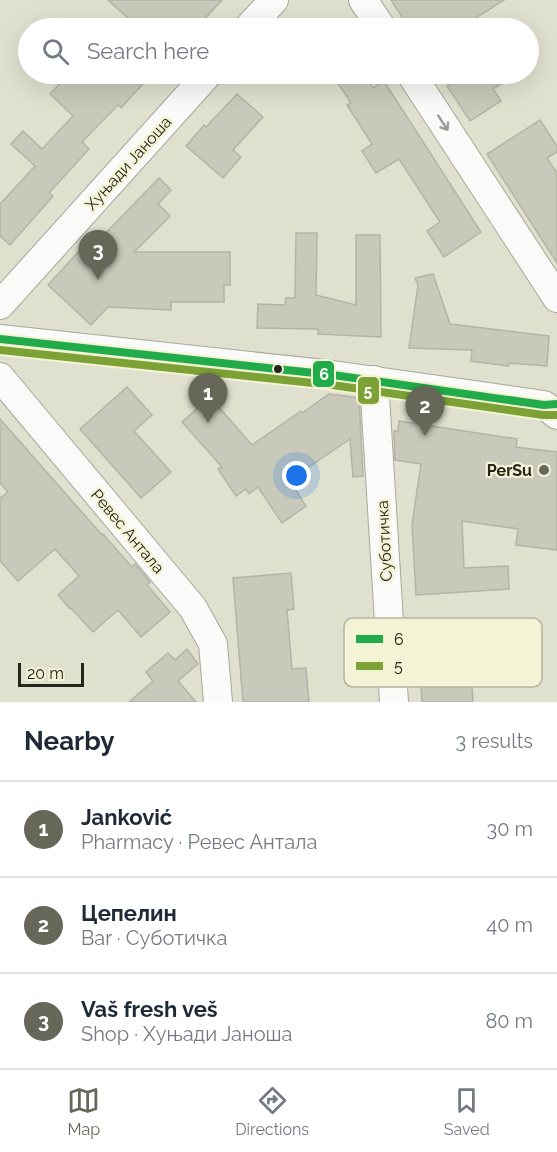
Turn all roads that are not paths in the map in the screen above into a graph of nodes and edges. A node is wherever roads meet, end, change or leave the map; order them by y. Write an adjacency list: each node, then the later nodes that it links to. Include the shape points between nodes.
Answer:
1 (274, 0): 3 (street)
2 (363, 0): 4 (street)
3 (257, 18)
4 (375, 18)
5 (199, 84): 8 (street, Хуњади Јаноша)
6 (418, 84): 7 (street, one-way to 7)
7 (557, 298)
8 (0, 305)
9 (0, 339): 11 (street)
10 (0, 377): 15 (street, Ревес Антала, via 193,608 213,644)
11 (374, 380): 12 (street); 13 (street, Суботичка)
12 (553, 408)
13 (389, 618)
14 (393, 687): 16 (street, Суботичка)
15 (218, 702)
16 (394, 702)

